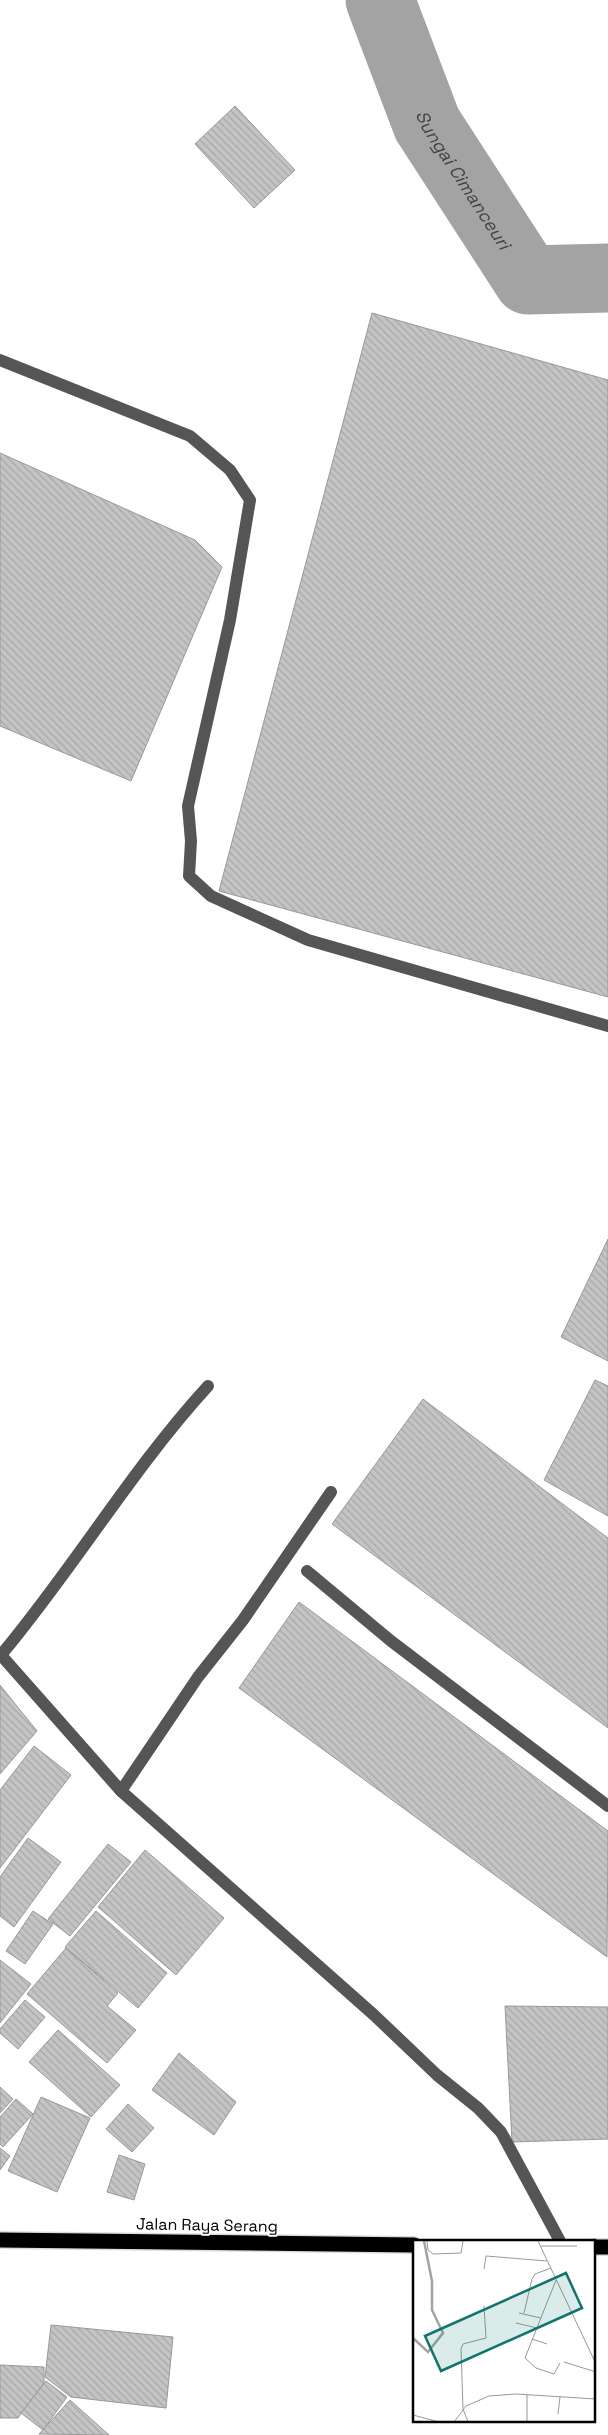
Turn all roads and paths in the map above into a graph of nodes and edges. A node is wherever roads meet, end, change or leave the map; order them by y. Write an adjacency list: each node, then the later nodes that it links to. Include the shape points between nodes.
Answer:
1 (0, 360): 2 (street, via 190,436 230,470 250,500 230,620 188,806 189,876 211,896 308,940)
2 (608, 1026)
3 (208, 1386): 6 (street, via 176,1421 74,1563)
4 (331, 1492): 7 (street, via 243,1620 198,1677)
5 (307, 1572): 8 (street, via 391,1641)
6 (0, 1654): 7 (street)
7 (121, 1791): 10 (street, via 478,2108 501,2132)
8 (608, 1806)
9 (0, 2240): 11 (highway, Jalan Raya Serang)
10 (559, 2240)
11 (413, 2245)

